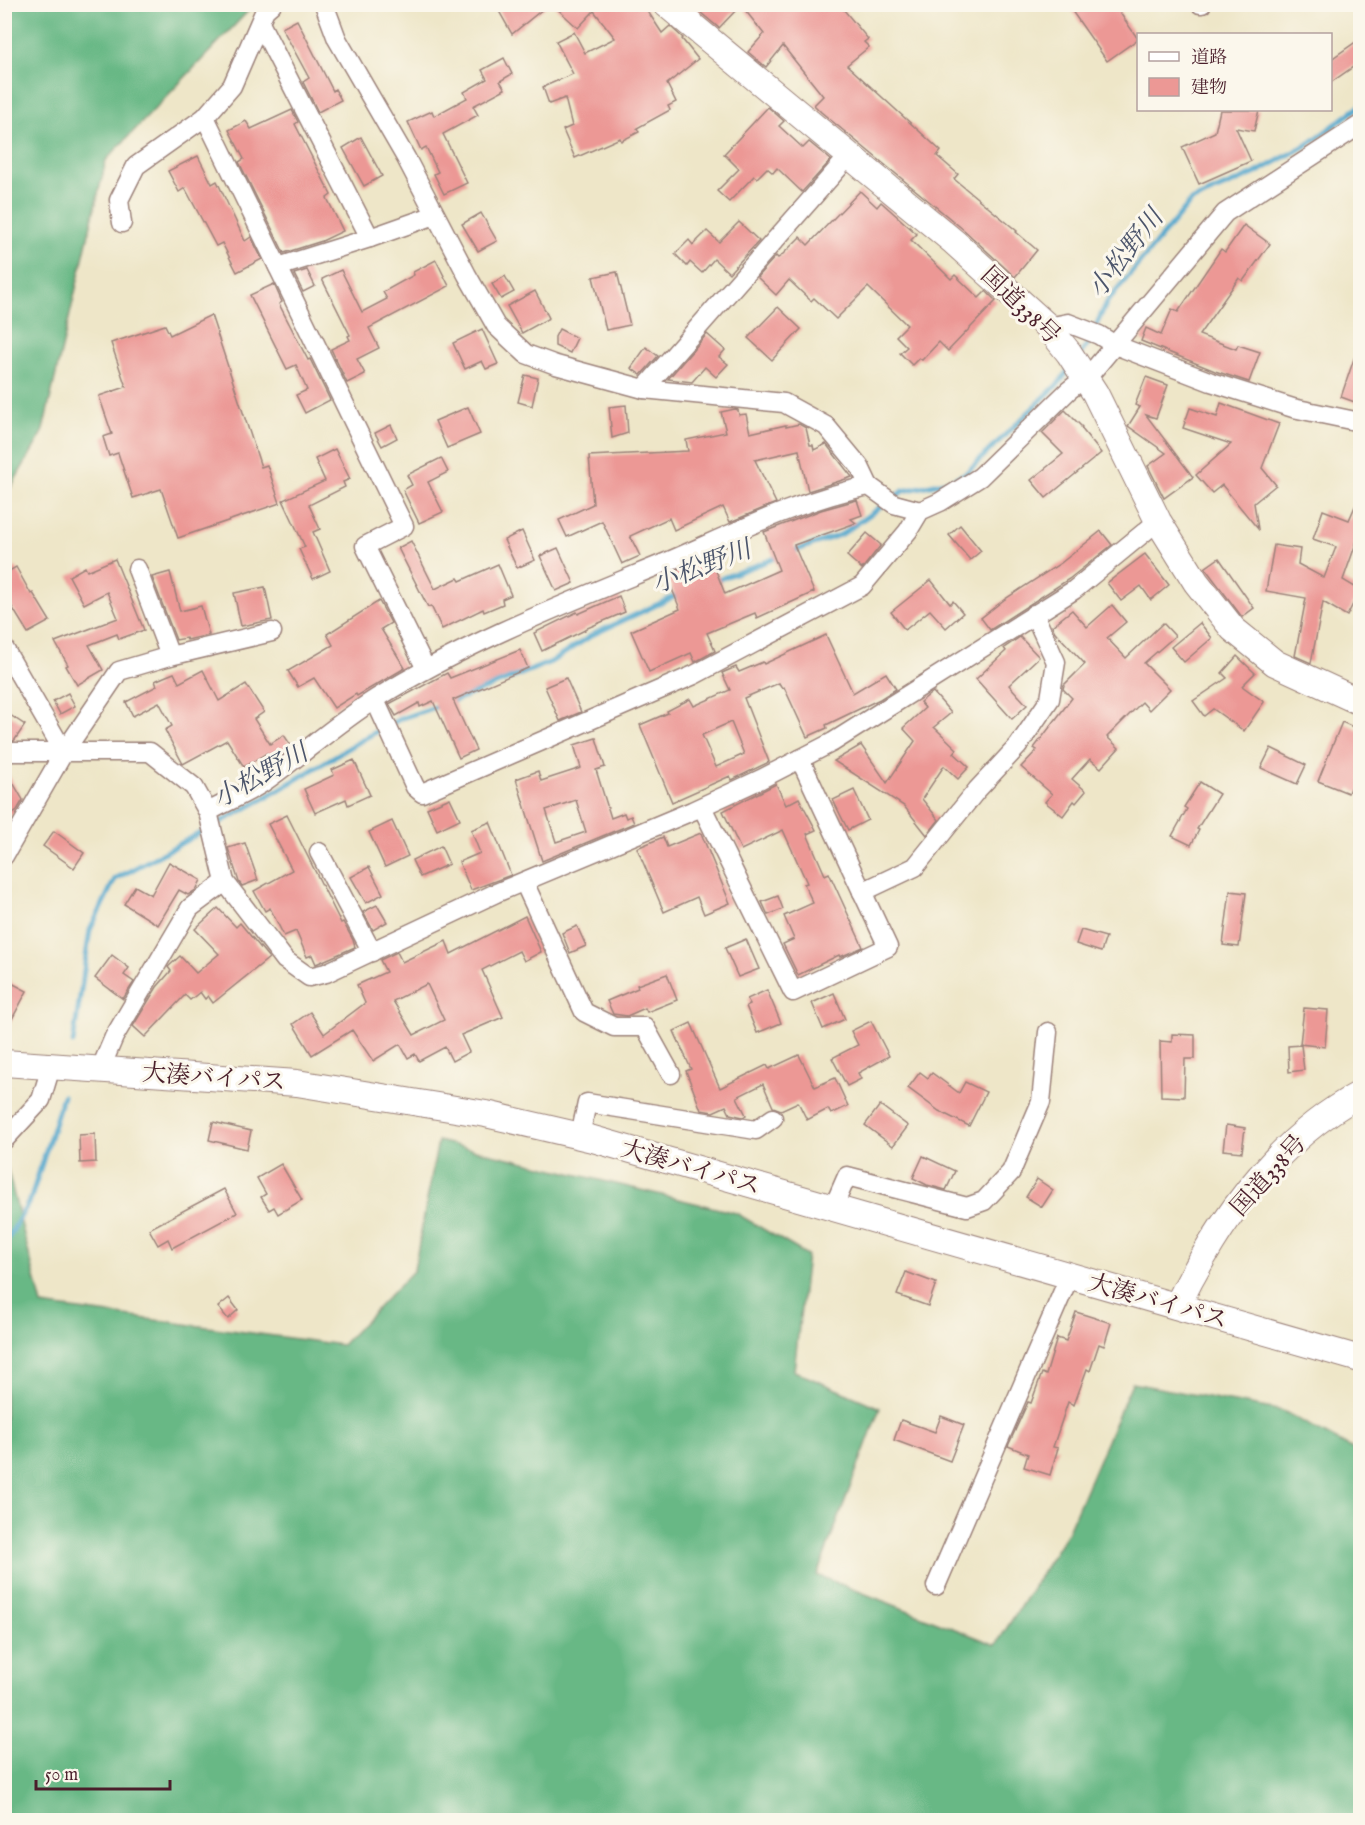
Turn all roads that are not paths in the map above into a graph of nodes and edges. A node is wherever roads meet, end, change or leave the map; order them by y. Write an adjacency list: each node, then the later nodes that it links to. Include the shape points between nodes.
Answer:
1 (272, 4): 4 (street)
2 (324, 4): 8 (street, via 337,39)
3 (666, 4): 7 (highway, 国道338号)
4 (260, 23): 5 (street, via 232,86); 10 (street)
5 (205, 117): 9 (street, via 136,166 119,200); 11 (street)
6 (1360, 125): 13 (street, via 1225,213)
7 (849, 156): 12 (highway, 国道338号, via 954,242); 15 (street)
8 (435, 215): 10 (street); 15 (street, via 496,326 526,354)
9 (122, 223)
10 (370, 238): 11 (street)
11 (278, 267): 25 (street, via 404,526 365,546)
12 (1048, 327): 13 (street, via 1068,323); 14 (highway, 国道338号)
13 (1099, 336): 14 (street, via 1092,372); 16 (street, via 1211,382 1283,405)
14 (1078, 367): 18 (street, via 1068,391 980,477); 19 (highway, 国道338号, via 1095,393)
15 (644, 388): 17 (street, via 784,403 826,426)
16 (1360, 422)
17 (881, 495): 18 (street); 25 (street, via 842,492 785,512)
18 (920, 511): 26 (street, via 862,586 694,675 422,793 415,787)
19 (1158, 521): 21 (street, via 1074,590); 27 (highway, 国道338号, via 1196,582 1233,629 1275,663)
20 (137, 569): 24 (street)
21 (1034, 614): 30 (street); 37 (street, via 1056,662 1050,699 1018,746 915,867)
22 (272, 632): 24 (street)
23 (4, 648): 29 (street)
24 (170, 656): 29 (street, via 119,672)
25 (426, 669): 26 (street)
26 (375, 700): 32 (street, via 262,783)
27 (1360, 702)
28 (4, 752): 29 (street)
29 (64, 752): 32 (street, via 150,752 194,787); 34 (street)
30 (800, 759): 31 (street); 37 (street)
31 (702, 807): 36 (street); 37 (street, via 793,992 888,947)
32 (209, 816): 35 (street)
33 (319, 852): 38 (street)
34 (4, 856)
35 (225, 882): 38 (street, via 285,960 309,977); 42 (street, via 189,908 114,1037)
36 (524, 882): 38 (street); 43 (street, via 584,1012 614,1028 645,1027)
37 (862, 892)
38 (372, 952)
39 (1048, 1032): 48 (street, via 1041,1102 1011,1172 984,1201 967,1207 847,1176)
40 (4, 1063): 41 (highway, 大湊バイパス)
41 (51, 1067): 42 (highway, 大湊バイパス); 47 (street, via 41,1100)
42 (100, 1070): 46 (highway, 大湊バイパス, via 297,1083 486,1114)
43 (671, 1074)
44 (1360, 1094): 50 (highway, 国道338号, via 1289,1146 1242,1196)
45 (773, 1118): 46 (street, via 756,1130 587,1103)
46 (580, 1136): 48 (highway, 大湊バイパス)
47 (4, 1140)
48 (833, 1208): 49 (highway, 大湊バイパス)
49 (1070, 1275): 50 (highway, 大湊バイパス); 52 (street)
50 (1178, 1306): 51 (highway, 大湊バイパス)
51 (1360, 1359)
52 (936, 1586)

